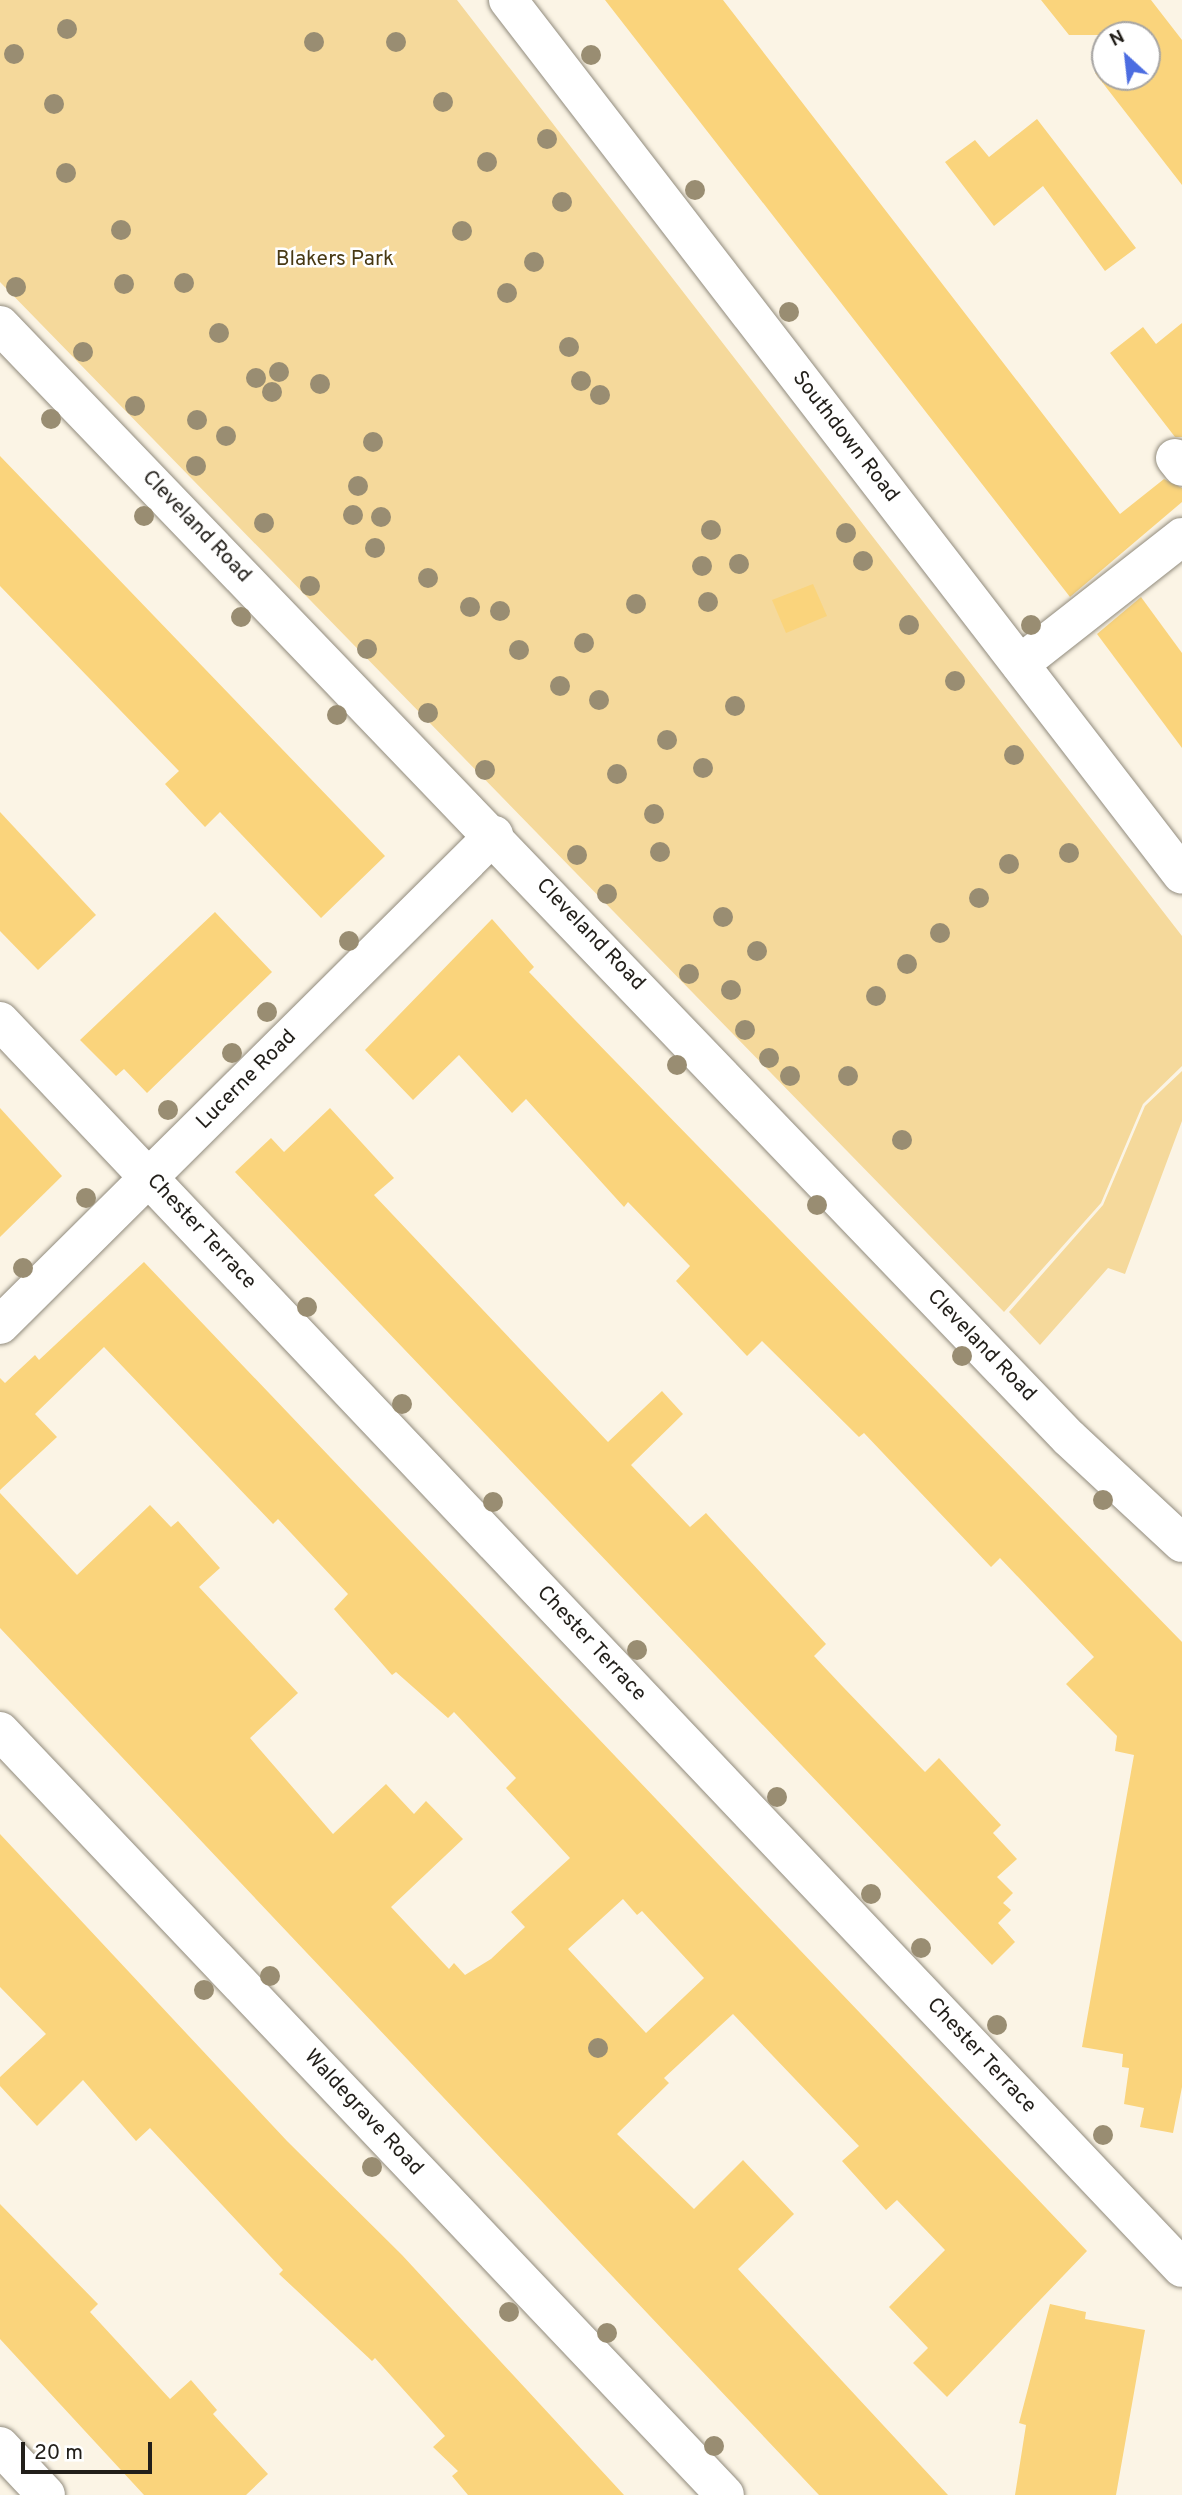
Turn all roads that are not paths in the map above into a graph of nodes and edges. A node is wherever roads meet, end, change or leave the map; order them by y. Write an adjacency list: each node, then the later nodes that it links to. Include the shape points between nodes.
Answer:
1 (508, 0): 4 (street, Southdown Road)
2 (0, 325): 5 (street, Cleveland Road)
3 (1182, 537): 4 (street)
4 (1020, 664): 6 (street, Southdown Road)
5 (494, 835): 8 (street, Lucerne Road); 10 (street, Cleveland Road, via 1069,1438)
6 (1182, 875)
7 (0, 1021): 8 (street, Chester Terrace)
8 (148, 1176): 9 (street, Lucerne Road); 12 (street, Chester Terrace)
9 (0, 1325)
10 (1182, 1543)
11 (0, 1731): 15 (street, Waldegrave Road)
12 (1182, 2268)
13 (0, 2446): 14 (street)
14 (46, 2495)
15 (725, 2495)

